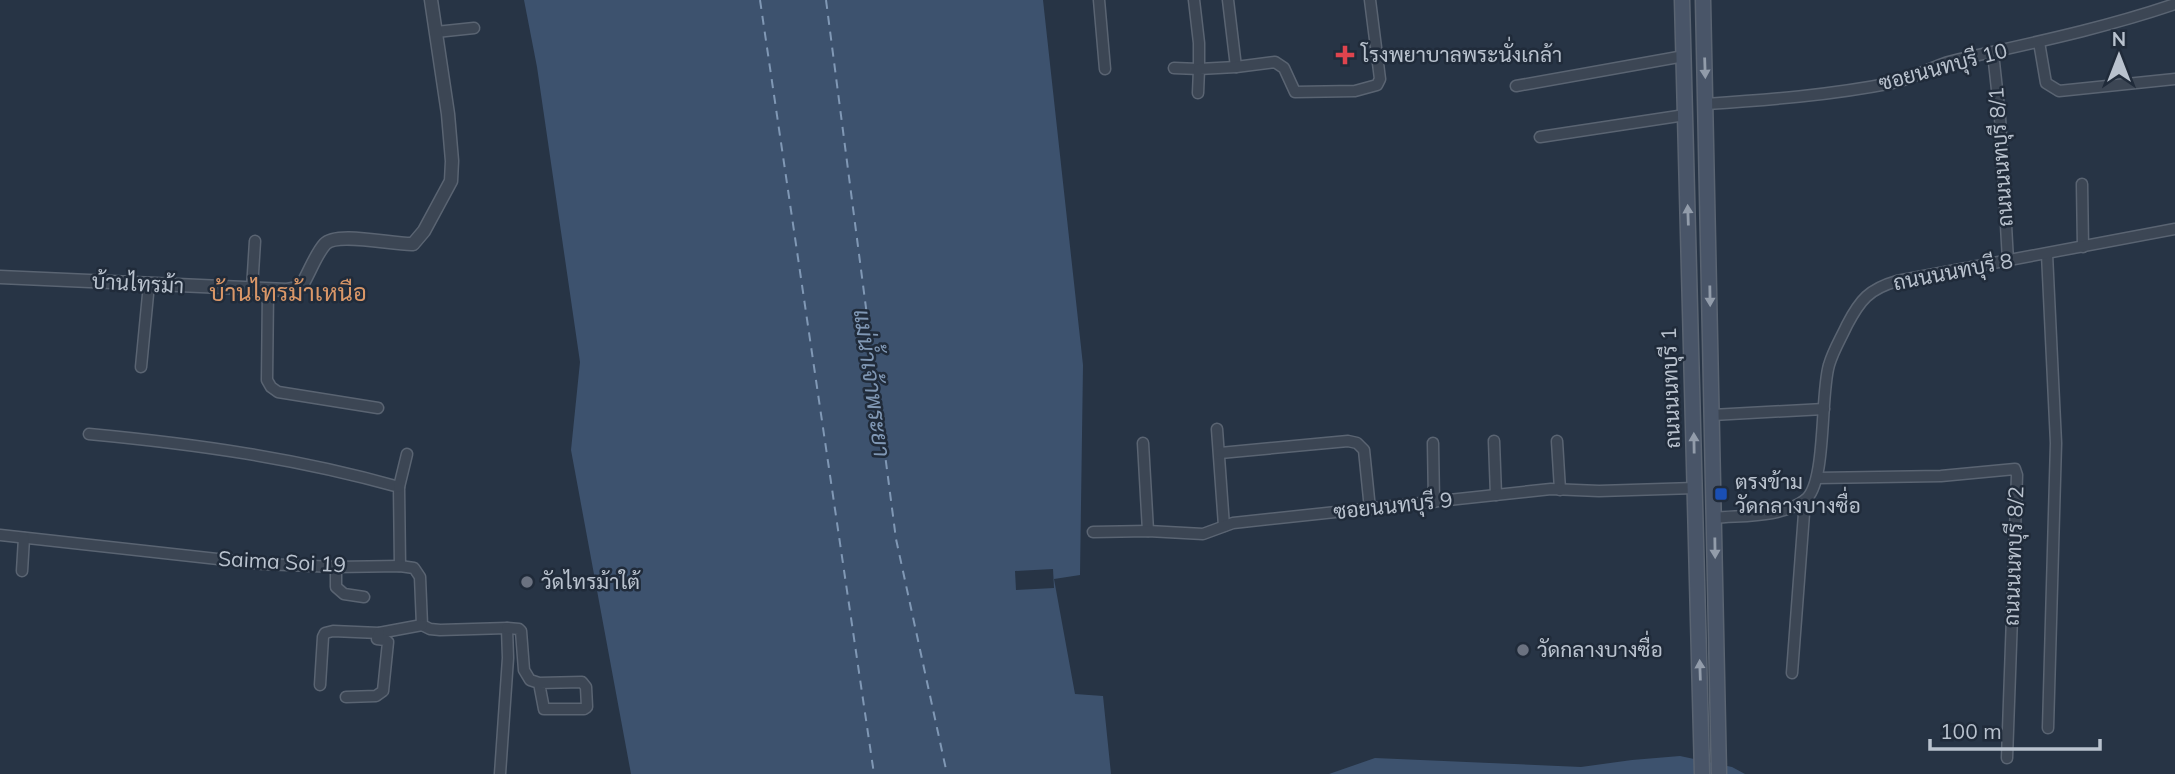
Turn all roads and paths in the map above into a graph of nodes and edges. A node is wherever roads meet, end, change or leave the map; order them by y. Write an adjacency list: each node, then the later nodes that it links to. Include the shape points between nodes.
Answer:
1 (431, 0): 11 (street, บ้านไทรม้า)
2 (1099, 0): 17 (street)
3 (1194, 0): 18 (street)
4 (1228, 0): 15 (street)
5 (1370, 0): 15 (street, via 1380,79 1372,88 1301,93 1295,92 1275,62)
6 (1682, 0): 14 (main road, ถนนนนทบุรี 1)
7 (1703, 0): 22 (main road, ถนนนนทบุรี 1, one-way to 22)
8 (2159, 4): 9 (street, ซอยนนทบุรี 10); 12 (street, ซอยนนทบุรี 10, via 2118,23)
9 (2175, 4)
10 (474, 28): 11 (street)
11 (436, 32): 34 (street, บ้านไทรม้า, via 448,114 451,181 424,231 413,243 329,241 298,288)
12 (2039, 42): 13 (street, ซอยนนทบุรี 10); 19 (street, via 2046,83 2059,91)
13 (1993, 53): 22 (street, ซอยนนทบุรี 10, via 1942,64 1895,83 1785,99); 30 (street, ถนนนนทบุรี 8/1)
14 (1684, 56): 20 (street); 23 (main road, ถนนนนทบุรี 1)
15 (1236, 67): 18 (street)
16 (1174, 68): 18 (street)
17 (1105, 69)
18 (1199, 69): 21 (street)
19 (2175, 79)
20 (1516, 86)
21 (1198, 93)
22 (1706, 104): 38 (main road, ถนนนนทบุรี 1, one-way to 38)
23 (1685, 115): 24 (street); 49 (main road, ถนนนนทบุรี 1, one-way to 23)
24 (1540, 137)
25 (2082, 184): 28 (street)
26 (2175, 229): 28 (street, ถนนนนทบุรี 8)
27 (255, 241): 33 (street)
28 (2083, 247): 29 (street, ถนนนนทบุรี 8)
29 (2047, 254): 30 (street, ถนนนนทบุรี 8); 72 (street, via 2056,443)
30 (2008, 261): 37 (street, ถนนนนทบุรี 8, via 1897,281 1870,292 1857,307 1829,365)
31 (0, 277): 32 (street, บ้านไทรม้า)
32 (149, 284): 33 (street, บ้านไทรม้า); 35 (street)
33 (252, 289): 34 (street, บ้านไทรม้า)
34 (268, 290): 36 (street, via 267,380 271,387 278,392)
35 (141, 368)
36 (378, 408)
37 (1824, 410): 38 (street); 47 (street, ถนนนนทบุรี 8)
38 (1712, 415): 55 (main road, ถนนนนทบุรี 1)
39 (1217, 429): 45 (street)
40 (89, 434): 48 (street, via 221,448)
41 (1494, 441): 51 (street)
42 (1557, 441): 50 (street)
43 (1143, 443): 57 (street)
44 (1433, 443): 53 (street)
45 (1220, 453): 54 (street, via 1357,443 1364,450); 56 (street)
46 (407, 454): 48 (street)
47 (1817, 478): 52 (street, ถนนนนทบุรี 8); 73 (street, ถนนนนทบุรี 8/2, via 1941,476 2015,469)
48 (399, 487): 61 (street)
49 (1695, 488): 50 (street, ซอยนนทบุรี 9); 75 (main road, ถนนนนทบุรี 1, one-way to 49)
50 (1560, 490): 51 (street, ซอยนนทบุรี 9)
51 (1496, 495): 53 (street, ซอยนนทบุรี 9)
52 (1805, 500): 55 (street, via 1777,513); 68 (street, ถนนนนทบุรี 8)
53 (1434, 502): 54 (street, ซอยนนทบุรี 9)
54 (1370, 509): 56 (street, ซอยนนทบุรี 9)
55 (1714, 518): 76 (main road, ถนนนนทบุรี 1, one-way to 76)
56 (1224, 526): 57 (street, ซอยนนทบุรี 9, via 1203,534)
57 (1147, 531): 58 (street, ซอยนนทบุรี 9)
58 (1093, 532)
59 (0, 536): 60 (street, Saima Soi 19)
60 (24, 538): 62 (street, Saima Soi 19, via 263,564); 63 (street)
61 (400, 566): 62 (street, Saima Soi 19); 65 (street, via 414,568 420,577)
62 (336, 567): 64 (street, via 336,587 344,594)
63 (22, 571)
64 (364, 597)
65 (422, 625): 66 (street, via 440,630); 67 (street)
66 (507, 632): 69 (street, via 521,631 524,670 530,680); 74 (street)
67 (379, 633): 70 (street, via 325,633); 71 (street, via 377,639 388,642 383,691 376,696)
68 (1792, 673)
69 (539, 683): 69 (street, via 582,682 587,707 544,709)
70 (320, 685)
71 (346, 697)
72 (2048, 727)
73 (2007, 758)
74 (500, 774)
75 (1702, 774)
76 (1719, 774)

